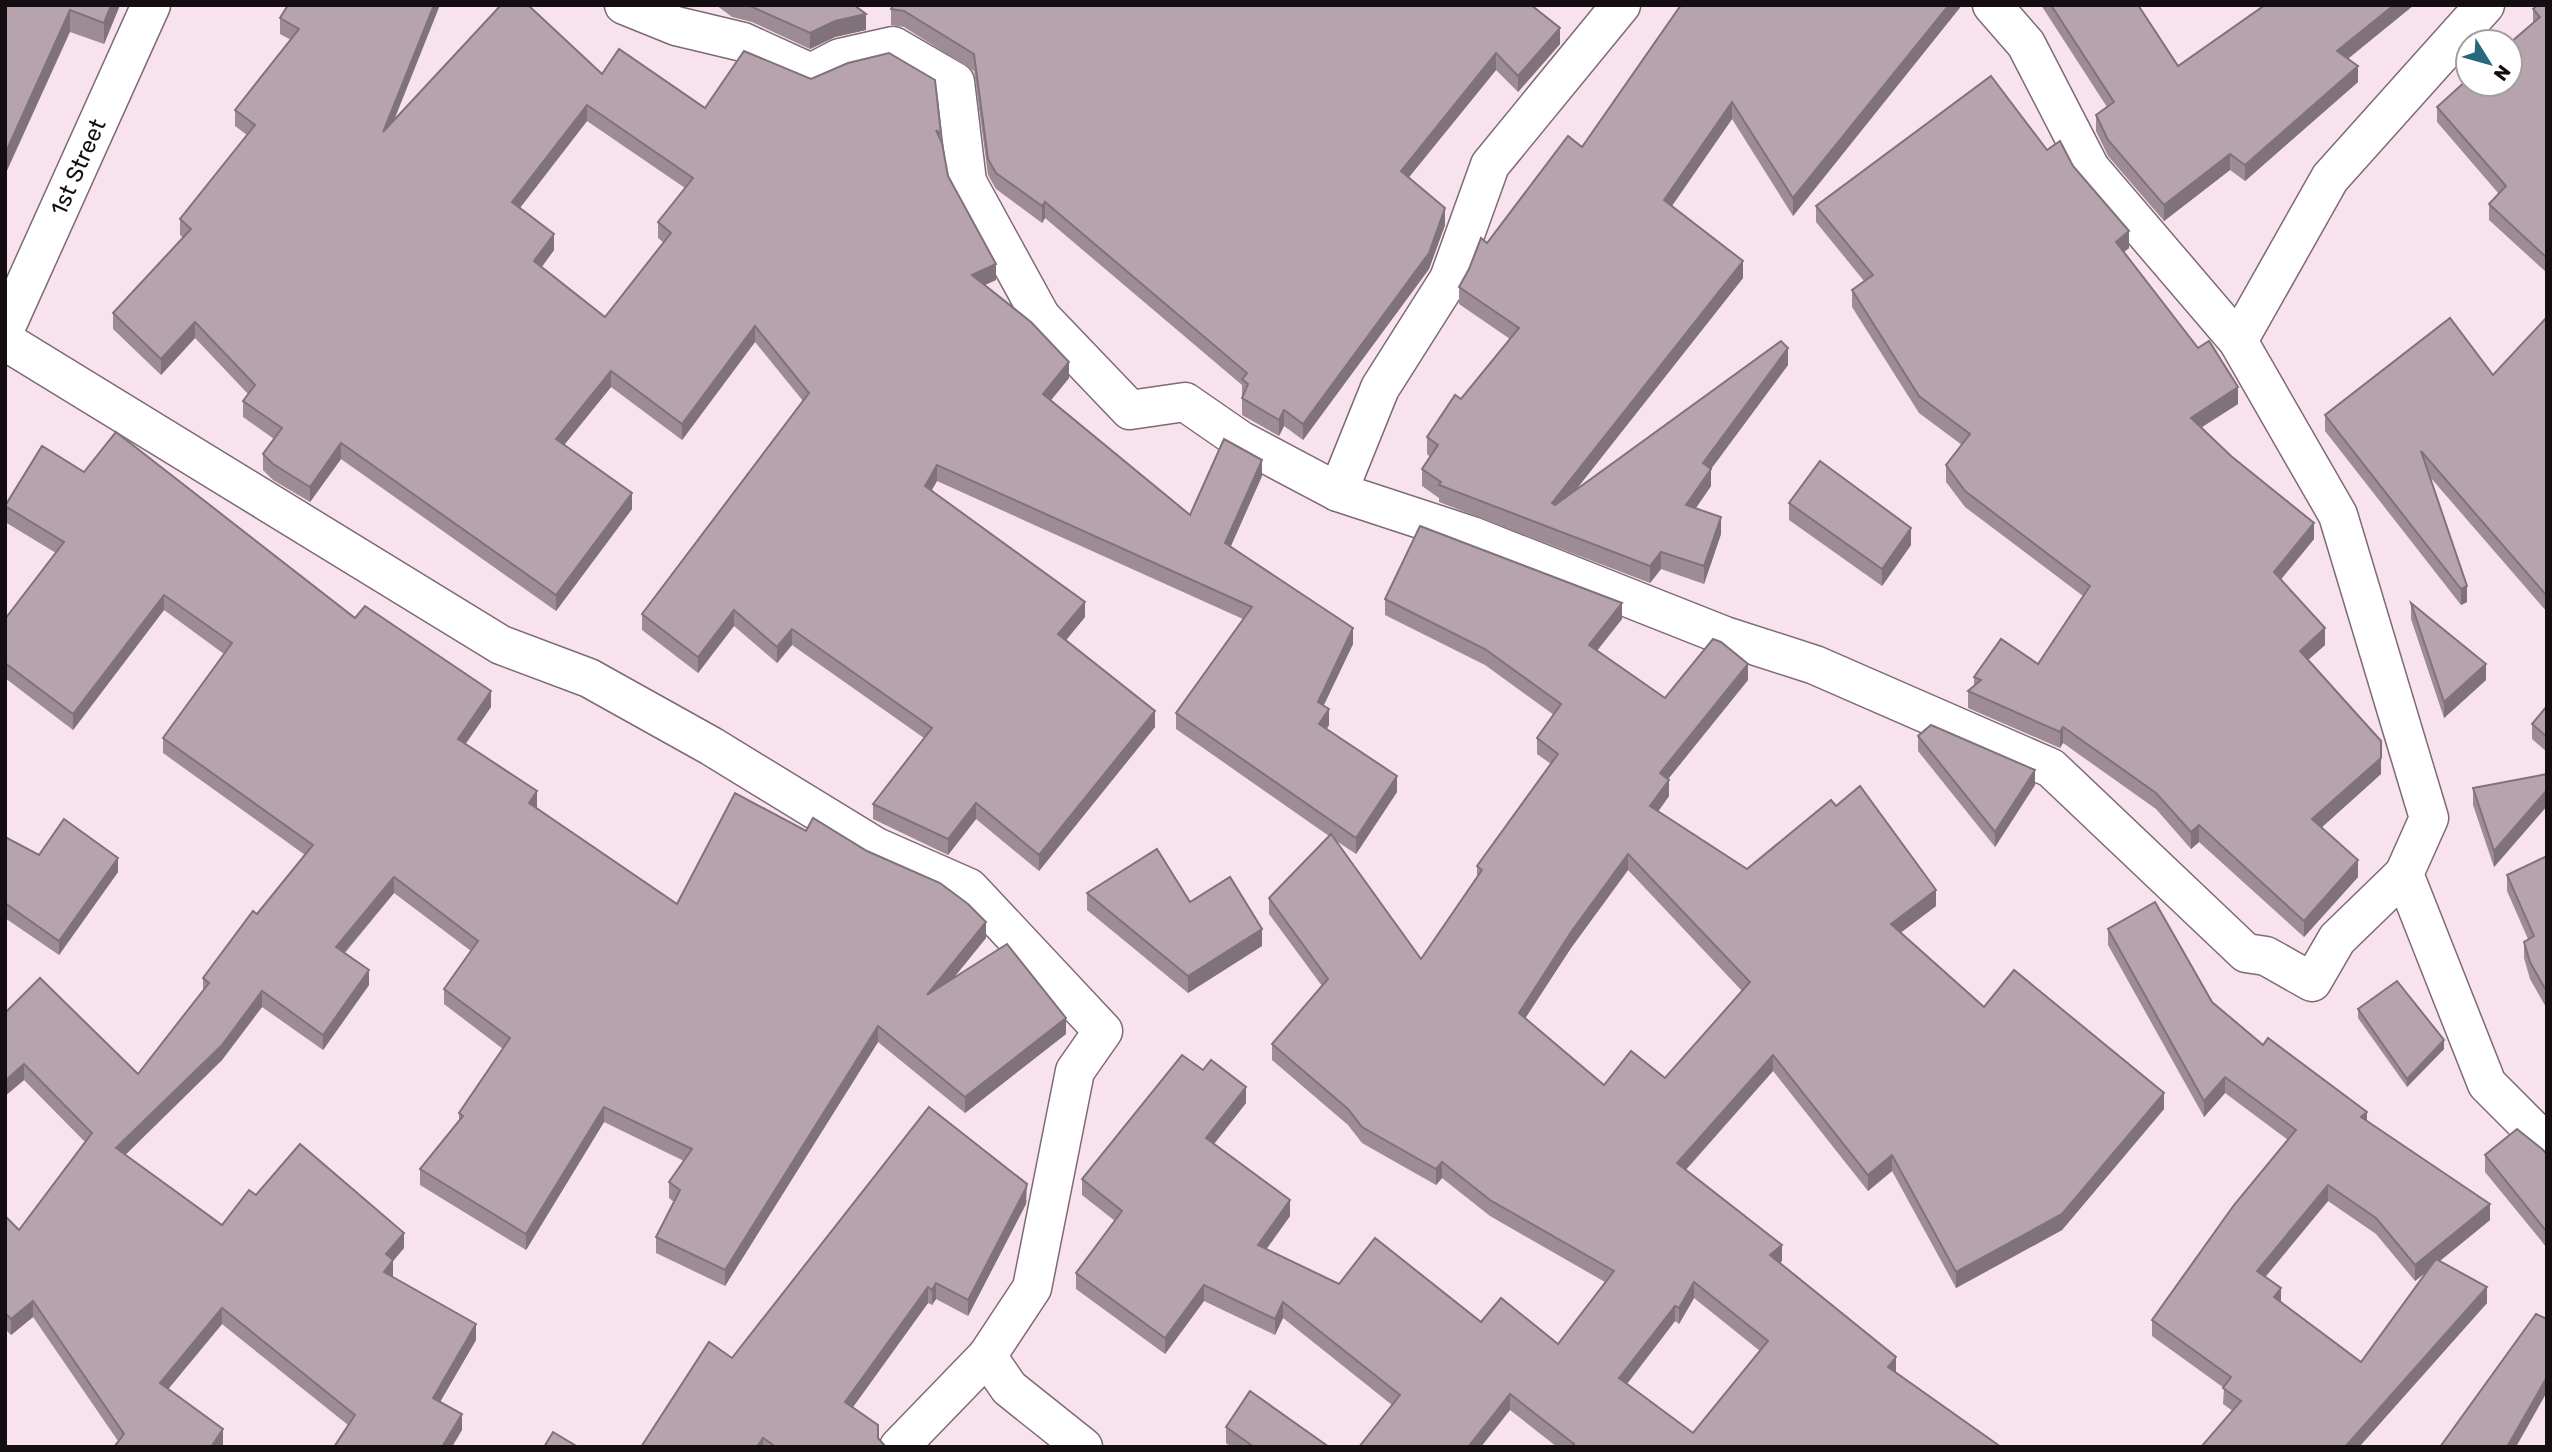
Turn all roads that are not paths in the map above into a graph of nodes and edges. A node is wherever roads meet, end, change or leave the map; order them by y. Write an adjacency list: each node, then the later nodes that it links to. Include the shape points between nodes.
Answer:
1 (151, 5): 6 (street, 1st Street)
2 (624, 5): 9 (street, via 676,26 743,42 811,73 839,58 893,46 955,82 967,182 1041,317 1130,410 1185,402 1240,440)
3 (1621, 5): 9 (street, via 1490,165 1449,279 1380,388)
4 (1992, 5): 8 (street, via 2026,44 2090,168)
5 (2485, 5): 8 (street, via 2330,178)
6 (5, 330)
7 (5, 341): 12 (street, via 501,645 589,678 711,746 876,848 969,888 1103,1031 1075,1071 1032,1288)
8 (2238, 341): 10 (street, via 2338,515 2429,818)
9 (1338, 492): 10 (street, via 1472,536 1725,636 1815,665 2051,768 2246,953 2266,957 2312,982 2337,939)
10 (2404, 874): 11 (street, via 2487,1084)
11 (2547, 1144)
12 (987, 1356): 13 (street); 14 (street, via 1009,1388)
13 (899, 1447)
14 (1083, 1447)

